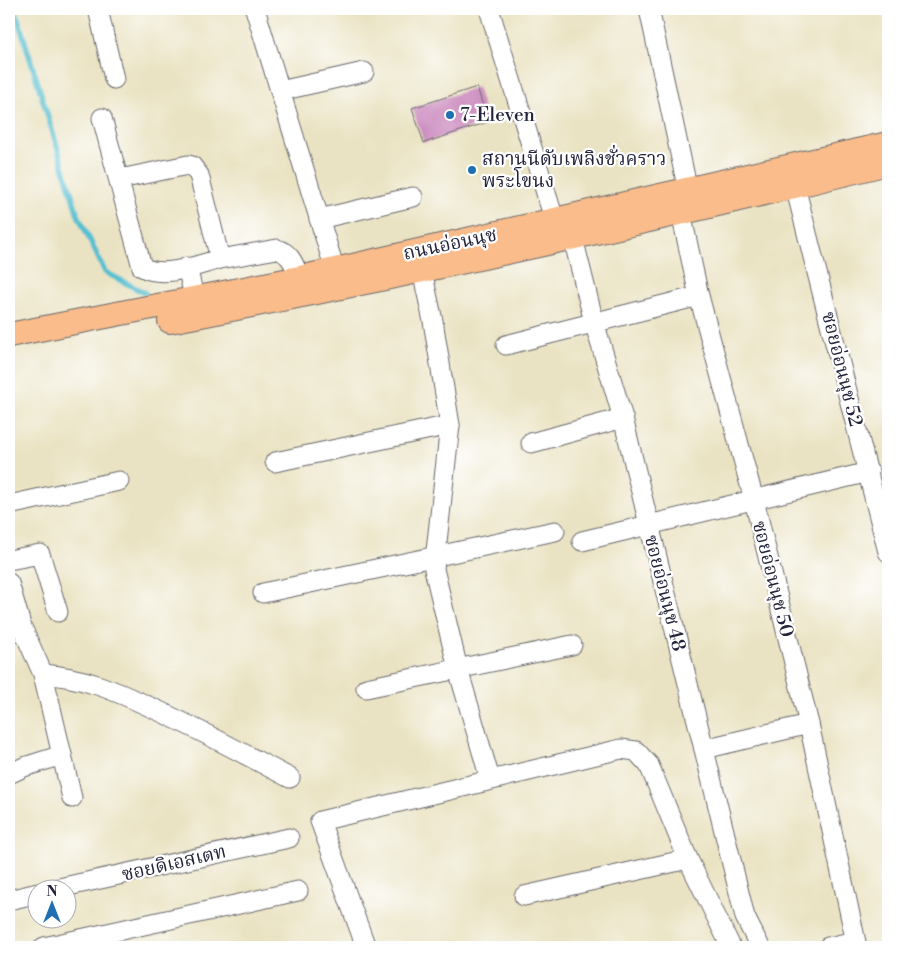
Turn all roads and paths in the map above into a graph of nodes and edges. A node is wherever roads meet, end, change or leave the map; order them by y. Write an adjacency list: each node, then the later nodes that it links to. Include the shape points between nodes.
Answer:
1 (98, 9): 6 (street)
2 (255, 9): 7 (street)
3 (489, 9): 17 (street, ซอยอ่อนนุช 48)
4 (649, 9): 13 (street)
5 (364, 72): 7 (street)
6 (114, 79)
7 (280, 91): 16 (street)
8 (102, 118): 12 (street)
9 (888, 144): 11 (main road, ถนนอ่อนนุช)
10 (888, 162): 11 (main road, ถนนอ่อนนุช)
11 (793, 177): 13 (main road, ถนนอ่อนนุช); 15 (main road, ถนนอ่อนนุช); 33 (street, ซอยอ่อนนุช 52)
12 (120, 179): 18 (street, via 192,166 199,175); 20 (street, via 142,266 155,272)
13 (688, 191): 15 (main road); 17 (main road, ถนนอ่อนนุช)
14 (413, 197): 16 (street)
15 (680, 213): 17 (main road, ถนนอ่อนนุช); 23 (street, ซอยอ่อนนุช 50)
16 (319, 219): 22 (street)
17 (564, 230): 19 (main road, ถนนอ่อนนุช); 25 (street, ซอยอ่อนนุช 48)
18 (220, 259): 20 (street); 21 (street, via 277,249 286,251)
19 (420, 261): 22 (main road, ถนนอ่อนนุช); 30 (street)
20 (187, 267): 24 (street)
21 (300, 278): 22 (main road, ถนนอ่อนนุช); 24 (main road, ถนนอ่อนนุช)
22 (338, 279): 28 (main road, ถนนอ่อนนุช)
23 (699, 296): 25 (street); 35 (street, ซอยอ่อนนุช 50)
24 (195, 300): 26 (main road, ถนนอ่อนนุช)
25 (594, 322): 27 (street); 29 (street, ซอยอ่อนนุช 48)
26 (9, 335)
27 (506, 345)
28 (9, 352)
29 (623, 418): 31 (street); 37 (street, ซอยอ่อนนุช 48)
30 (450, 425): 32 (street); 41 (street)
31 (531, 443)
32 (275, 462)
33 (869, 472): 35 (street); 40 (street, ซอยอ่อนนุช 52)
34 (119, 481): 36 (street)
35 (754, 500): 37 (street); 51 (street, ซอยอ่อนนุช 50)
36 (9, 504)
37 (649, 525): 39 (street); 52 (street, ซอยอ่อนนุช 48)
38 (555, 532): 41 (street)
39 (582, 541)
40 (888, 552)
41 (434, 556): 44 (street); 48 (street, via 434,569)
42 (9, 560): 45 (street, via 40,554)
43 (9, 584): 46 (street)
44 (263, 593)
45 (58, 612)
46 (15, 627): 49 (street)
47 (572, 646): 48 (street)
48 (458, 669): 50 (street); 56 (street)
49 (44, 674): 53 (street); 55 (street, via 70,676 111,689 201,730)
50 (366, 688)
51 (809, 724): 52 (street); 65 (street, ซอยอ่อนนุช 50)
52 (704, 749): 69 (street, ซอยอ่อนนุช 48, via 745,917)
53 (62, 755): 54 (street); 57 (street)
54 (9, 774)
55 (290, 778)
56 (490, 779): 59 (street, via 621,749 636,751 649,765); 67 (street, via 320,821)
57 (72, 798)
58 (289, 838): 60 (street, ซอยดิเอสเตท)
59 (688, 859): 63 (street); 68 (street)
60 (78, 884)
61 (298, 891): 66 (street)
62 (28, 895): 64 (street)
63 (524, 896)
64 (9, 900)
65 (856, 944): 70 (street)
66 (44, 947)
67 (366, 947)
68 (731, 947)
69 (760, 947)
70 (828, 947)

